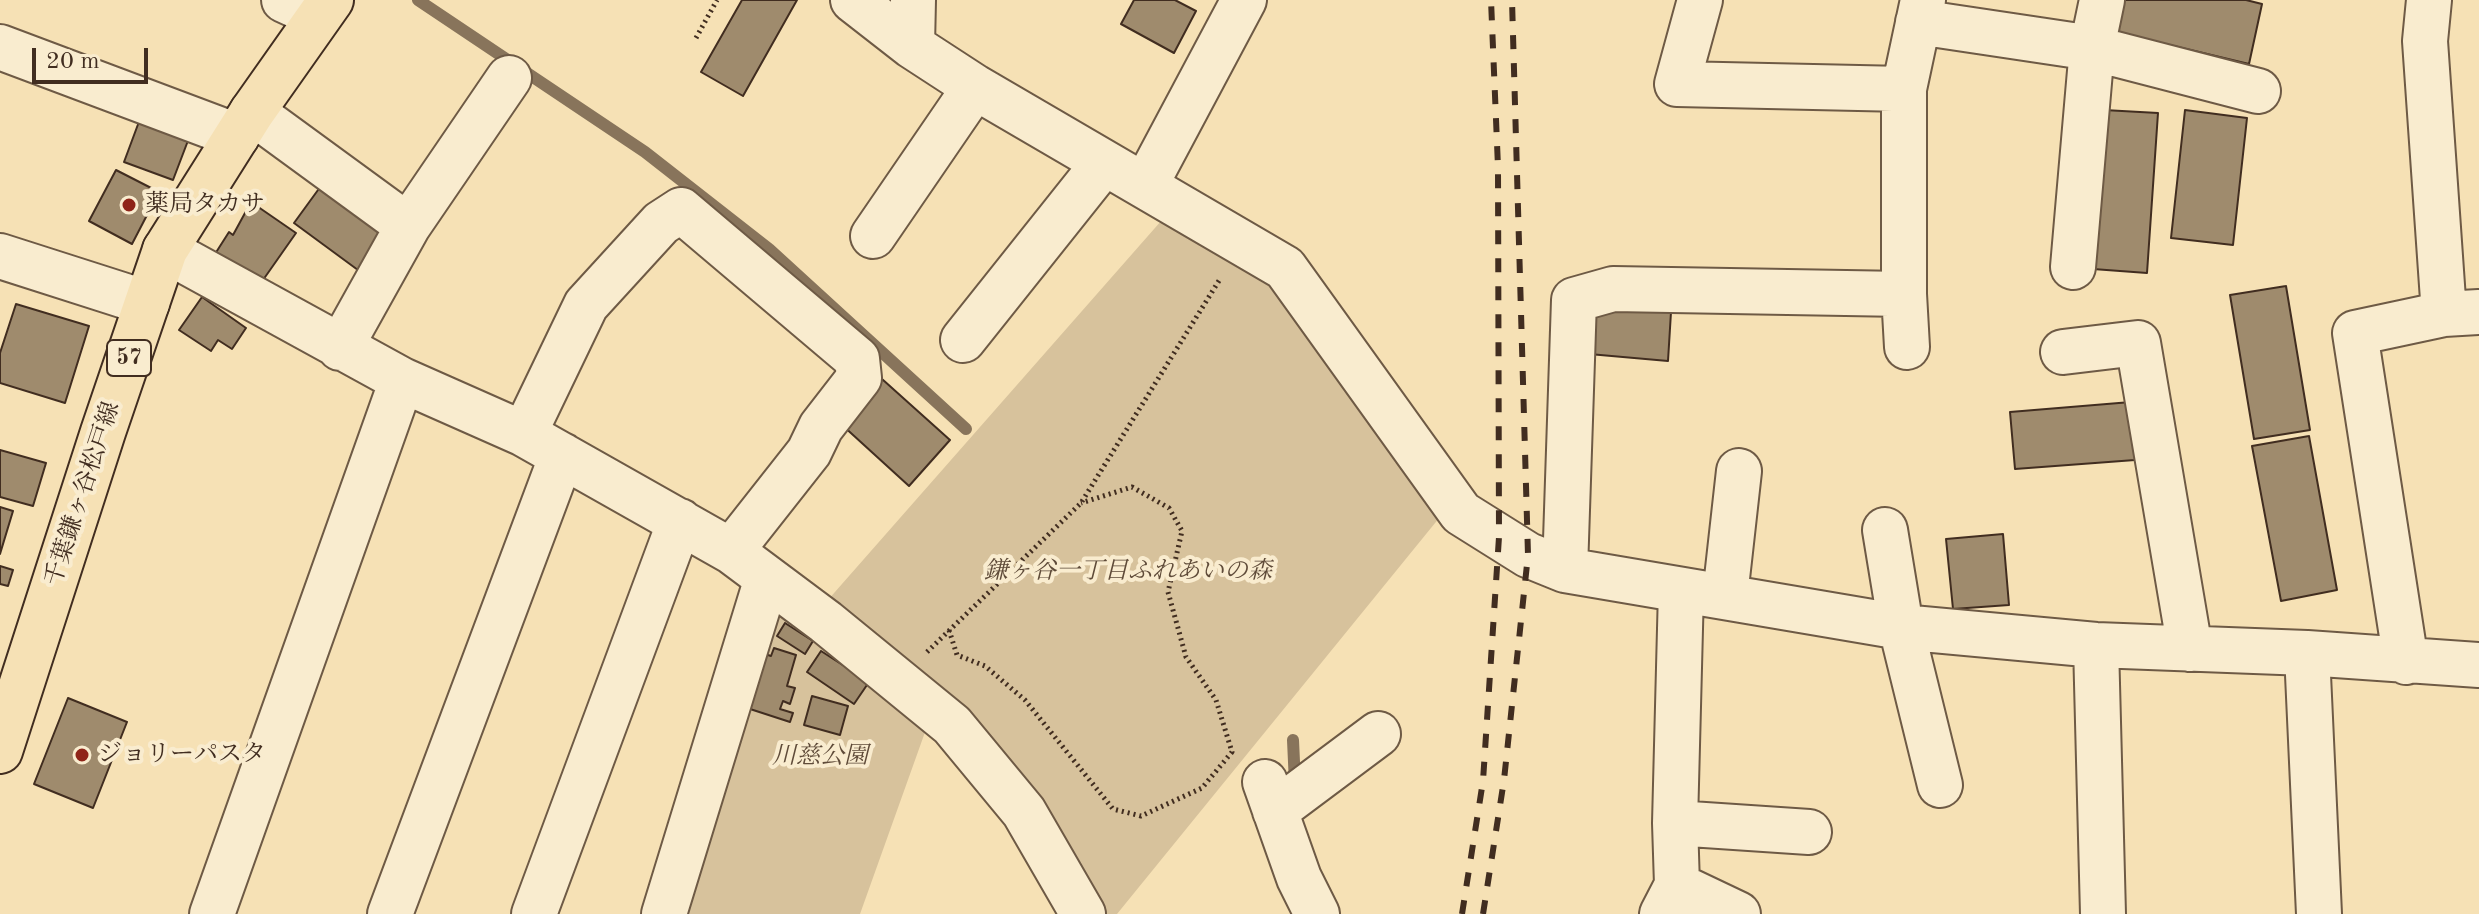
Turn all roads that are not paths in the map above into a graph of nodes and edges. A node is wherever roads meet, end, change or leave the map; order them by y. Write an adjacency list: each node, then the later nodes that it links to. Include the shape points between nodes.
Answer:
1 (853, 0): 9 (street)
2 (913, 0): 9 (street)
3 (1244, 0): 18 (street)
4 (1700, 0): 14 (street, via 1677,84)
5 (2102, 0): 11 (street)
6 (2429, 0): 26 (street, via 2425,41)
7 (311, 5): 16 (main road, 千葉鎌ヶ谷松戸線 / 57)
8 (1920, 11): 11 (street); 14 (street)
9 (912, 46): 13 (street)
10 (0, 47): 16 (street)
11 (2092, 48): 15 (street); 23 (street)
12 (509, 78): 19 (street)
13 (975, 87): 17 (street); 20 (street)
14 (1904, 89): 24 (street)
15 (2258, 91)
16 (244, 124): 19 (street); 21 (main road, 千葉鎌ヶ谷松戸線 / 57)
17 (1104, 163): 18 (street); 27 (street)
18 (1145, 186): 38 (street, via 1285,268 1461,513 1528,555)
19 (408, 226): 29 (street)
20 (873, 236)
21 (165, 250): 25 (main road, 千葉鎌ヶ谷松戸線 / 57); 29 (street)
22 (0, 256): 25 (street)
23 (2073, 267)
24 (1904, 294): 28 (street); 38 (street, via 1613,289 1574,300)
25 (147, 303): 49 (main road, 千葉鎌ヶ谷松戸線 / 57)
26 (2462, 313): 46 (street, via 2355,333)
27 (963, 340)
28 (1907, 347)
29 (340, 348): 31 (street)
30 (2063, 352): 44 (street, via 2138,343)
31 (402, 380): 32 (street); 55 (street)
32 (524, 434): 33 (street); 37 (street, via 586,305 661,223 681,210 857,359 859,378)
33 (562, 455): 35 (street); 56 (street)
34 (1739, 471): 41 (street)
35 (680, 521): 37 (street); 57 (street)
36 (1885, 530): 42 (street)
37 (731, 551): 39 (street)
38 (1565, 570): 40 (street)
39 (767, 578): 54 (street, via 952,725 1024,812); 58 (street)
40 (1681, 590): 41 (street); 51 (street)
41 (1725, 596): 42 (street)
42 (1901, 627): 43 (street); 50 (street)
43 (2096, 645): 44 (street); 61 (street)
44 (2190, 649): 45 (street)
45 (2307, 653): 46 (street); 62 (street)
46 (2406, 662): 47 (street)
47 (2479, 665)
48 (1378, 734): 59 (street, via 1270,797)
49 (0, 751)
50 (1940, 785)
51 (1675, 823): 52 (street); 53 (street)
52 (1809, 832)
53 (1670, 899): 60 (street)
54 (1081, 913)
55 (212, 914)
56 (390, 914)
57 (534, 914)
58 (664, 914)
59 (1317, 914)
60 (1738, 914)
61 (2103, 914)
62 (2319, 914)

